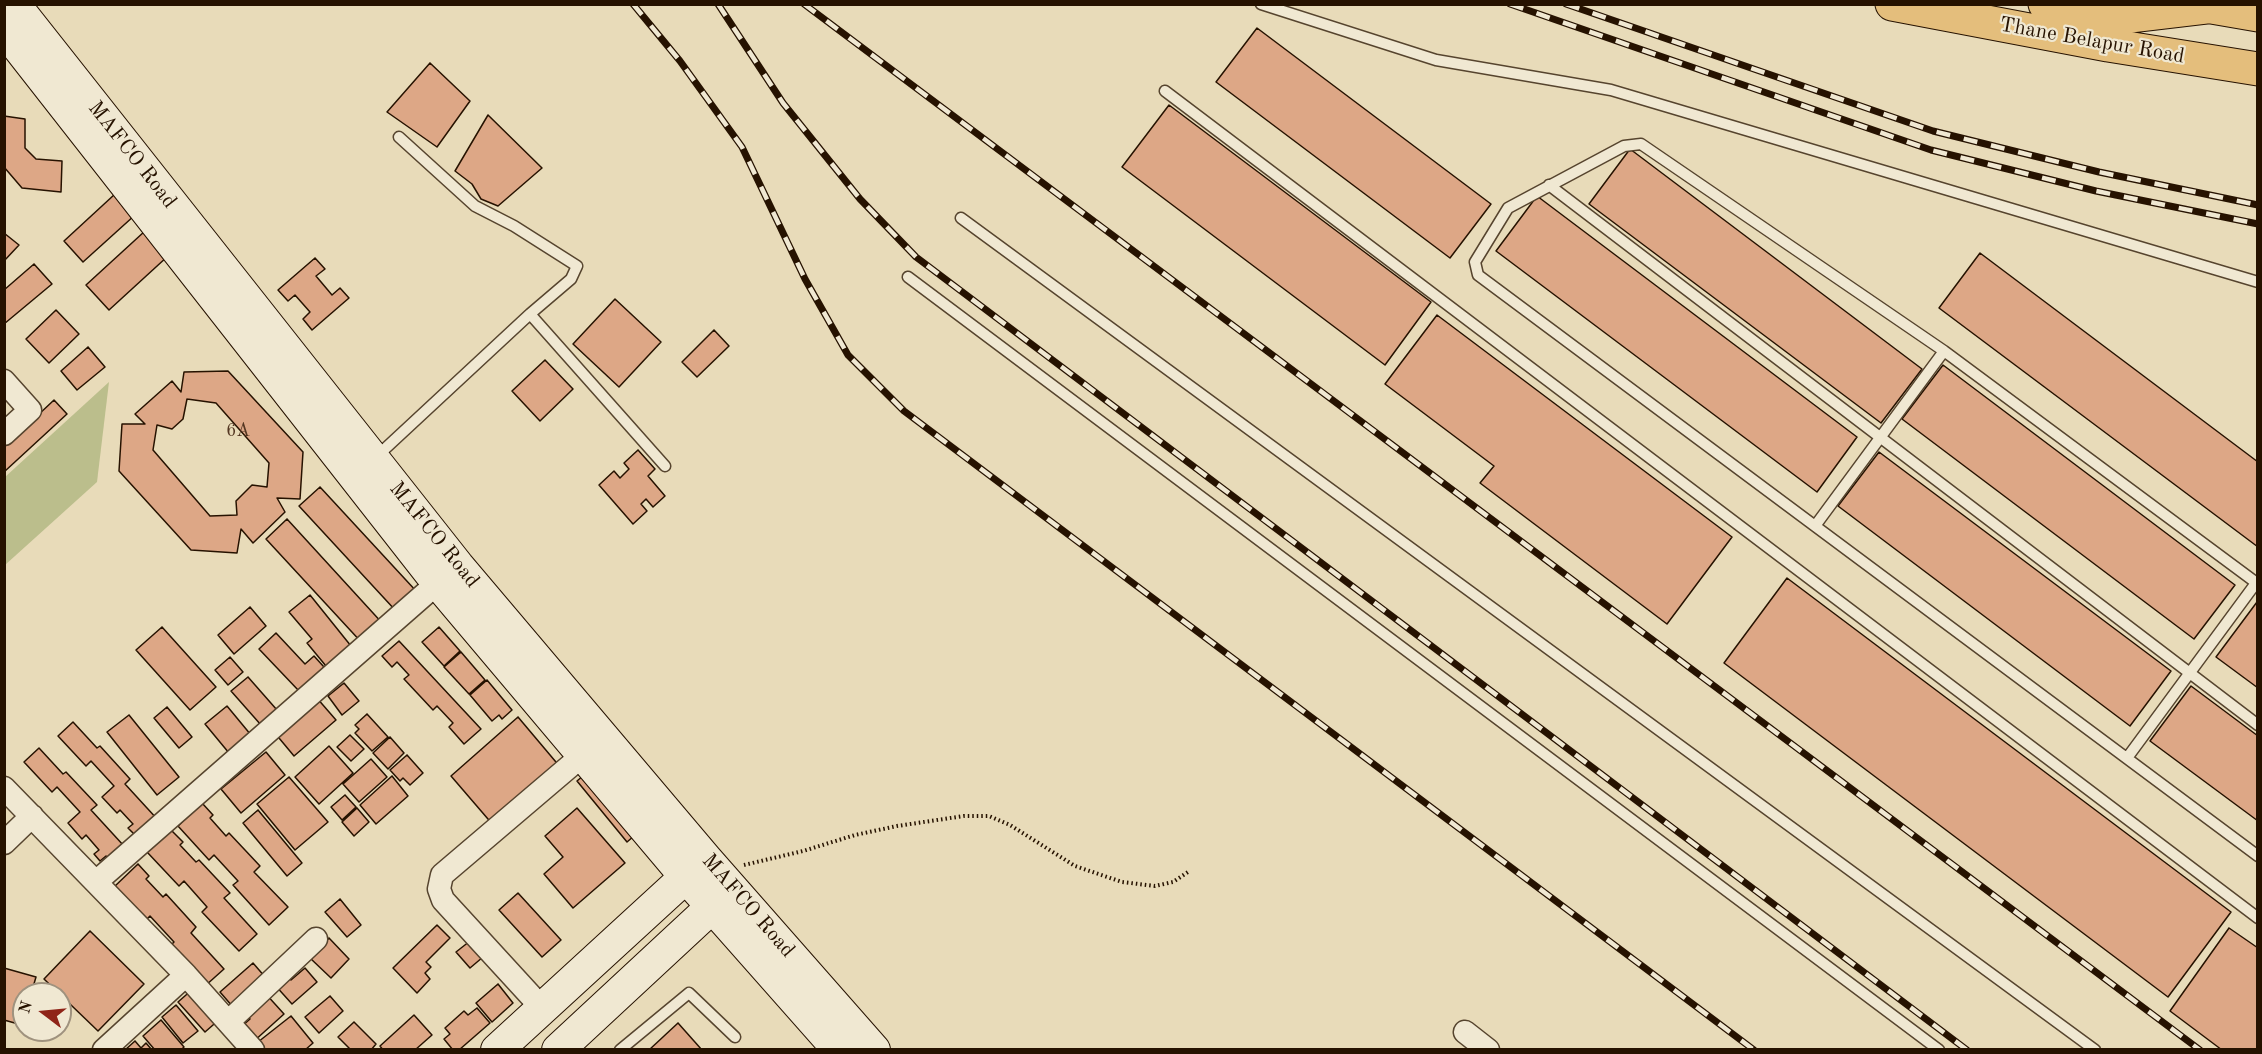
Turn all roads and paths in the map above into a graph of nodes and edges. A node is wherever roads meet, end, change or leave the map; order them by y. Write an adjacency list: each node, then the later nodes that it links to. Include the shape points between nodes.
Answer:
1 (1261, 4): 13 (lane, via 1436,60 1611,90)
2 (1892, 4): 7 (main road, Thane Belapur Road)
3 (2045, 4): 4 (main road, via 2113,18)
4 (2200, 6): 5 (main road)
5 (2258, 15)
6 (14, 31): 20 (main road, MAFCO Road)
7 (2258, 69)
8 (1165, 91): 35 (lane)
9 (399, 137): 14 (lane, via 475,206 577,266 571,279)
10 (1549, 185): 15 (lane, via 1624,146 1641,144); 18 (lane); 21 (lane, via 1508,208 1475,262 1478,275)
11 (962, 218): 51 (lane)
12 (908, 278): 50 (lane)
13 (2258, 282)
14 (530, 314): 19 (lane); 20 (lane)
15 (1944, 351): 18 (lane); 23 (lane)
16 (4, 381): 17 (street, via 30,410)
17 (4, 434)
18 (1880, 438): 21 (lane); 24 (lane)
19 (664, 466)
20 (364, 469): 22 (main road, MAFCO Road)
21 (1815, 526): 27 (lane)
22 (448, 575): 26 (main road, MAFCO Road); 33 (main road, MAFCO Road); 34 (street)
23 (2257, 583): 24 (lane)
24 (2190, 673): 25 (lane); 27 (lane)
25 (2258, 725)
26 (584, 755): 33 (main road, MAFCO Road); 38 (street, via 442,875 439,889 443,900)
27 (2127, 758): 31 (lane)
28 (4, 788): 29 (street)
29 (32, 816): 30 (street); 34 (street)
30 (4, 843)
31 (2258, 856)
32 (1188, 872): 33 (path, via 1173,882 1155,886 1122,882 1076,866 989,816 964,816 855,835 753,863)
33 (710, 880): 38 (main road); 45 (main road); 47 (main road, MAFCO Road); 48 (main road, MAFCO Road)
34 (96, 882): 37 (street)
35 (2258, 918)
36 (316, 939): 39 (street)
37 (186, 975): 39 (street); 42 (street)
38 (542, 1008): 44 (main road)
39 (228, 1022): 43 (street)
40 (1465, 1032): 49 (street)
41 (735, 1038): 46 (lane, via 689,993)
42 (104, 1050)
43 (253, 1050)
44 (497, 1050)
45 (558, 1050)
46 (620, 1050)
47 (838, 1050)
48 (874, 1050)
49 (1488, 1050)
50 (1939, 1050)
51 (2095, 1050)

